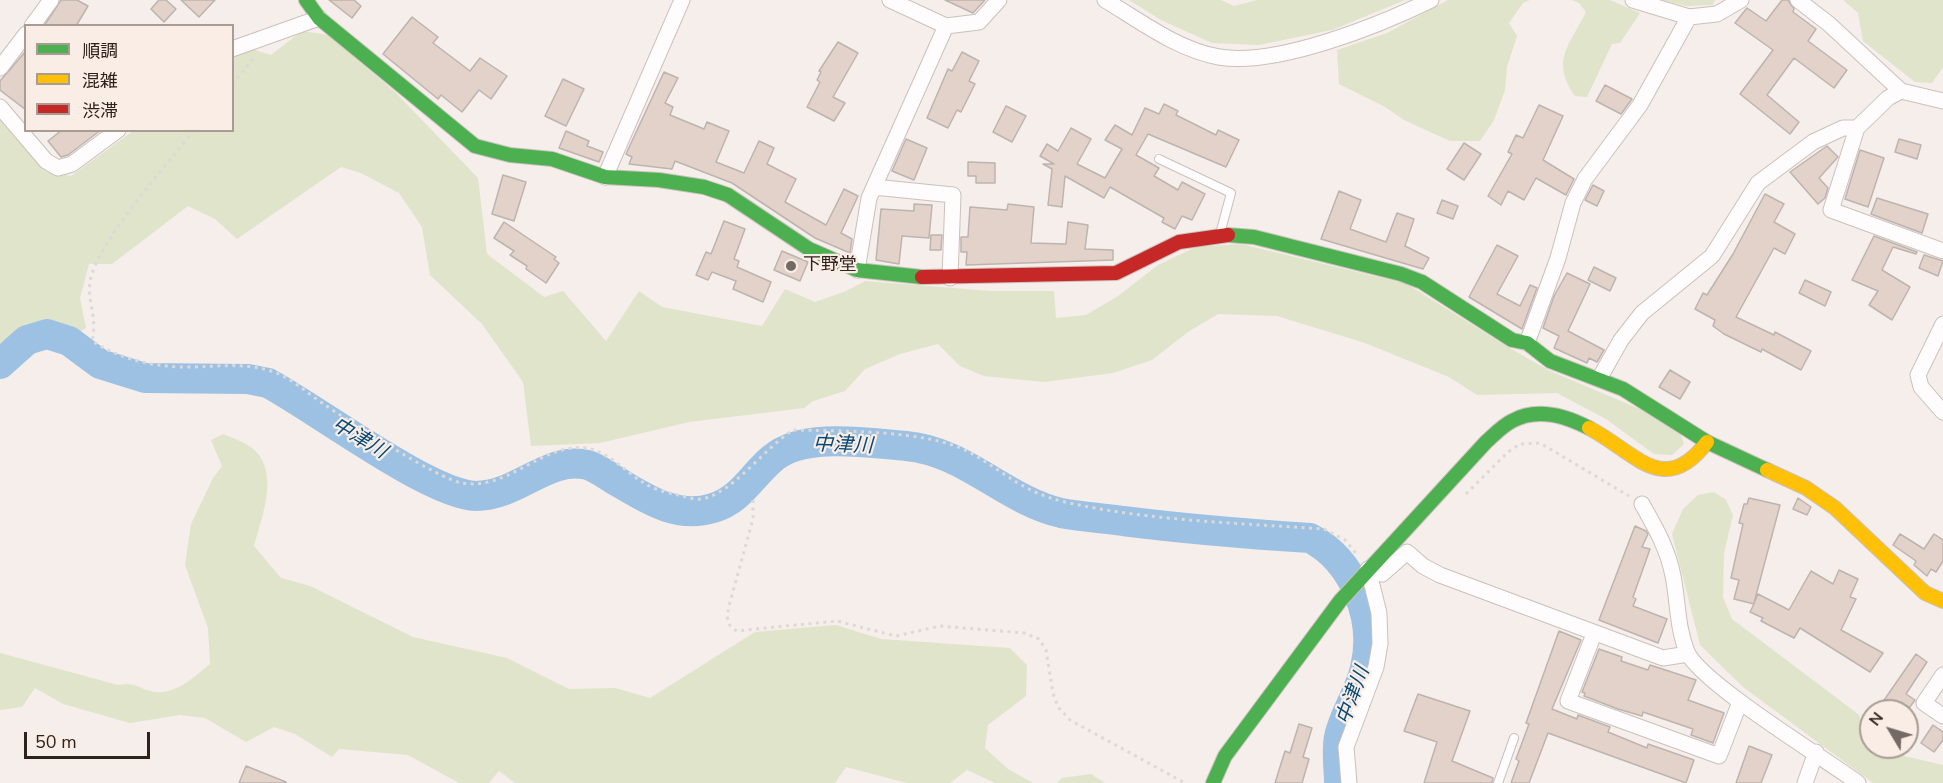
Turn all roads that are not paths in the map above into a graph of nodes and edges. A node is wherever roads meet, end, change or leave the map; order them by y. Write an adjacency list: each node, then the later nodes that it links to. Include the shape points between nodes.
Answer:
1 (51, 0): 13 (street)
2 (306, 0): 12 (street)
3 (682, 0): 24 (street)
4 (890, 0): 14 (street)
5 (999, 0): 14 (street, via 979,22)
6 (1105, 0): 7 (street, via 1186,46 1238,59 1337,39)
7 (1431, 0)
8 (1633, 0): 11 (street)
9 (1741, 0): 11 (street, via 1717,14)
10 (1798, 0): 18 (street)
11 (1689, 17): 31 (street, via 1640,105 1585,179 1573,203)
12 (319, 18): 16 (street); 24 (street, via 476,146 510,155 552,159)
13 (33, 24)
14 (946, 26): 25 (street)
15 (24, 37): 17 (street)
16 (234, 48)
17 (0, 68)
18 (1901, 91): 19 (street); 21 (street, via 1888,98)
19 (1943, 101)
20 (0, 107): 22 (street, via 46,161 58,168 72,164)
21 (1857, 128): 27 (street, via 1831,210); 32 (street, via 1843,128 1814,142 1758,183 1712,256 1642,313)
22 (115, 132)
23 (1159, 159): 26 (lane, via 1231,193)
24 (605, 177): 28 (street, via 659,180 728,195 809,249)
25 (874, 187): 28 (street); 29 (street, via 952,195)
26 (1220, 236): 29 (street, via 1179,242 1116,273); 31 (street, via 1254,237 1401,274 1422,282 1512,340)
27 (1943, 251)
28 (857, 270): 29 (street, via 900,277)
29 (950, 278)
30 (1943, 324): 33 (street, via 1917,375 1921,387)
31 (1527, 343): 32 (street, via 1550,361)
32 (1599, 379): 34 (street, via 1623,389)
33 (1943, 412)
34 (1707, 442): 36 (street, via 1682,468 1662,472 1584,424 1559,414 1533,414 1513,420 1486,442); 37 (street, via 1806,488 1835,508 1925,593)
35 (1642, 504): 39 (street, via 1664,545 1673,576 1676,614)
36 (1365, 572): 38 (street, via 1382,574 1407,552 1440,575); 45 (street, via 1226,756); 46 (street, via 1379,613 1380,644 1376,667 1346,747)
37 (1943, 600)
38 (1594, 634): 39 (street, via 1663,658); 41 (street, via 1568,701 1719,756)
39 (1688, 654): 41 (street)
40 (1943, 675): 42 (street, via 1924,703)
41 (1740, 702): 44 (street)
42 (1943, 716)
43 (1514, 738): 47 (lane)
44 (1816, 752): 48 (street); 49 (street)
45 (1213, 783)
46 (1349, 783)
47 (1498, 783)
48 (1805, 783)
49 (1858, 783)

